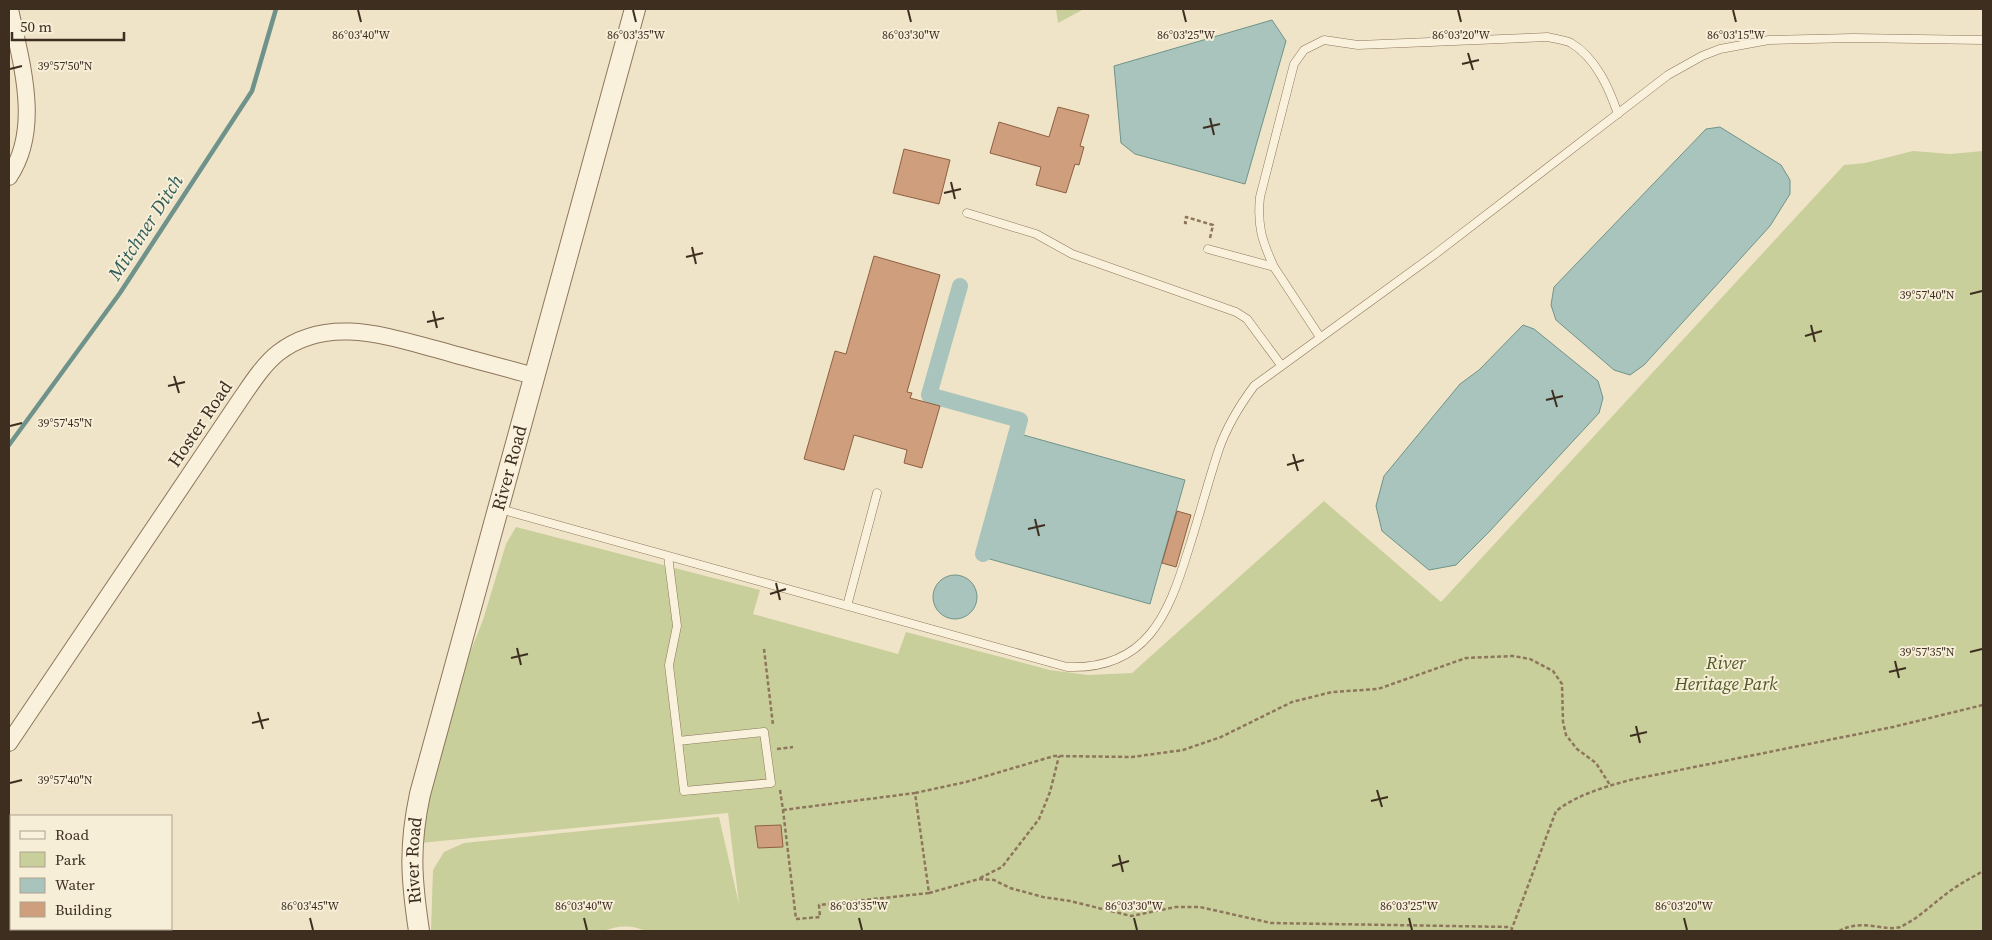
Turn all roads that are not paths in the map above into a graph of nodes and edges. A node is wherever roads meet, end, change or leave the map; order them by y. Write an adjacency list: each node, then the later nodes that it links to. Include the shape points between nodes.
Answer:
1 (10, 9): 5 (street, via 25,85 27,122 23,146)
2 (635, 9): 11 (street, River Road)
3 (1983, 40): 4 (lane, via 1808,38 1736,45 1685,64)
4 (1618, 114): 8 (lane, via 1602,75 1570,43 1548,37 1358,45 1324,40 1304,50 1294,64 1260,197 1258,217 1262,239); 9 (lane, via 1434,255)
5 (9, 178)
6 (967, 213): 10 (lane, via 1036,234 1072,254 1236,312 1247,319)
7 (1208, 248): 8 (lane)
8 (1274, 267): 9 (lane)
9 (1320, 337): 10 (lane)
10 (1281, 364): 15 (lane, via 1254,386 1227,431 1175,594 1165,614 1152,633 1121,657 1095,665 1066,667)
11 (534, 376): 13 (street, River Road); 17 (street, Hoster Road, via 362,331 320,334 279,352 244,394)
12 (877, 493): 15 (lane)
13 (498, 508): 14 (lane); 18 (street, River Road, via 413,826 410,868)
14 (668, 556): 15 (lane); 16 (lane, via 677,626 669,665)
15 (847, 606)
16 (678, 741): 16 (lane, via 684,791 771,782 764,732)
17 (9, 742)
18 (419, 931)

